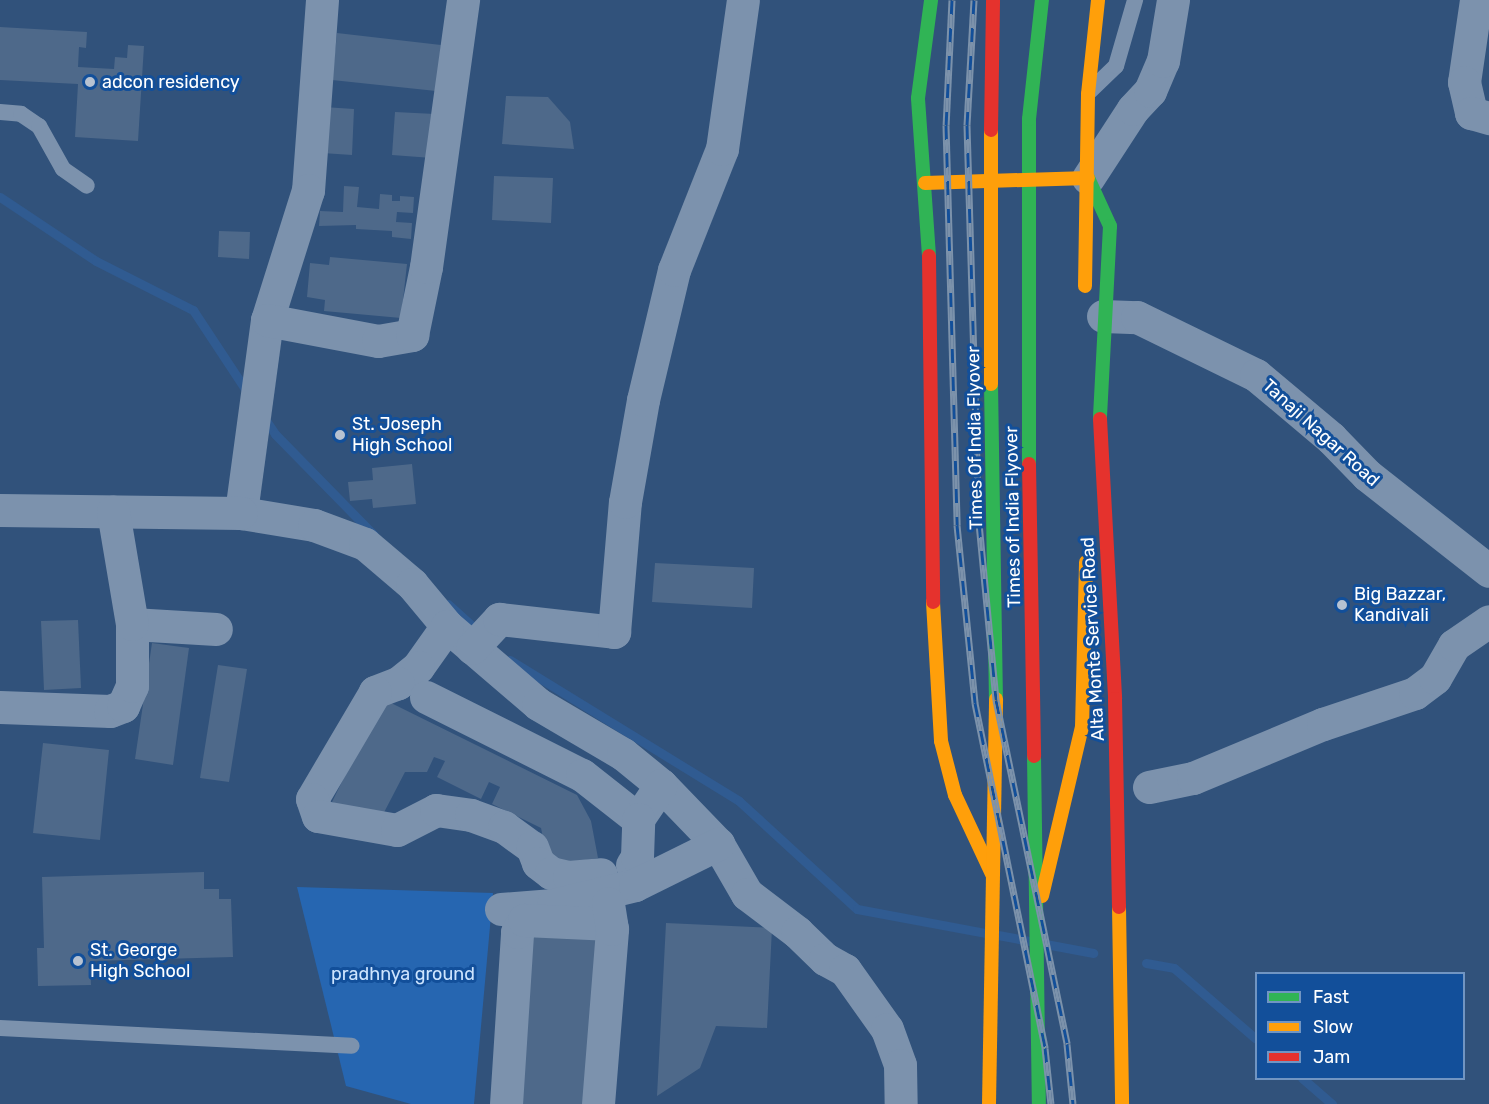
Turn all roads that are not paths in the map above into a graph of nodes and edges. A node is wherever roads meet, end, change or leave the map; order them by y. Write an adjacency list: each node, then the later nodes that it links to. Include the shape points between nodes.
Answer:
1 (322, 0): 18 (street, via 308,190)
2 (463, 0): 18 (street, via 426,267 412,335 378,341)
3 (743, 0): 28 (street, via 722,149 674,270 643,400 625,502 614,632 499,619)
4 (931, 0): 15 (main road, via 918,98)
5 (993, 0): 37 (main road, Times Of India Flyover, via 989,300 997,616)
6 (1042, 0): 40 (main road, Times of India Flyover, via 1029,120 1027,309)
7 (1098, 0): 11 (main road)
8 (1136, 0): 11 (lane, via 1116,66)
9 (1173, 0): 14 (street, via 1164,61 1150,91 1133,109)
10 (1476, 0): 13 (street, via 1464,82 1471,113)
11 (1088, 94): 14 (main road)
12 (0, 112): 16 (lane, via 21,114 39,126 63,169)
13 (1489, 118)
14 (1088, 178): 15 (main road); 17 (main road); 17 (main road, Alta Monte Service Road, via 1110,226)
15 (925, 183): 37 (main road, via 934,662 941,741 955,795)
16 (87, 186)
17 (1094, 307): 23 (street, Tanaji Nagar Road, via 1137,317 1256,375 1331,438 1367,475); 48 (main road, Alta Monte Service Road, via 1115,699)
18 (267, 320): 21 (street)
19 (0, 510): 20 (street)
20 (113, 512): 21 (street); 25 (street)
21 (241, 513): 26 (street, via 314,525 365,544 412,584)
22 (1086, 543): 40 (main road, via 1082,727)
23 (1489, 571)
24 (1489, 621): 34 (street, via 1454,645 1435,678 1414,693 1323,724 1193,778)
25 (132, 624): 27 (street); 31 (street, via 132,686 123,706 110,711)
26 (447, 626): 28 (street); 38 (street, via 418,667 398,683 375,692 312,799 318,816 397,830 436,810 471,815 504,827 532,846 538,863 550,873)
27 (216, 629)
28 (471, 648): 30 (street)
29 (426, 698): 32 (street)
30 (538, 704): 32 (street); 33 (street, via 623,754)
31 (0, 707)
32 (521, 743): 35 (street, via 582,775)
33 (661, 785): 35 (street); 36 (street)
34 (1149, 787)
35 (638, 819): 38 (street, via 637,857)
36 (718, 844): 38 (street, via 645,882); 45 (street, via 747,894 825,959 845,970 887,1029 900,1065)
37 (992, 874): 46 (main road, Times Of India Flyover)
38 (613, 889): 39 (street, via 554,905); 43 (street, via 524,920 517,932); 44 (street)
39 (501, 909)
40 (1037, 914): 47 (main road)
41 (0, 1028): 42 (lane)
42 (352, 1046)
43 (507, 1104)
44 (598, 1104)
45 (901, 1104)
46 (989, 1104)
47 (1039, 1104)
48 (1122, 1104)

